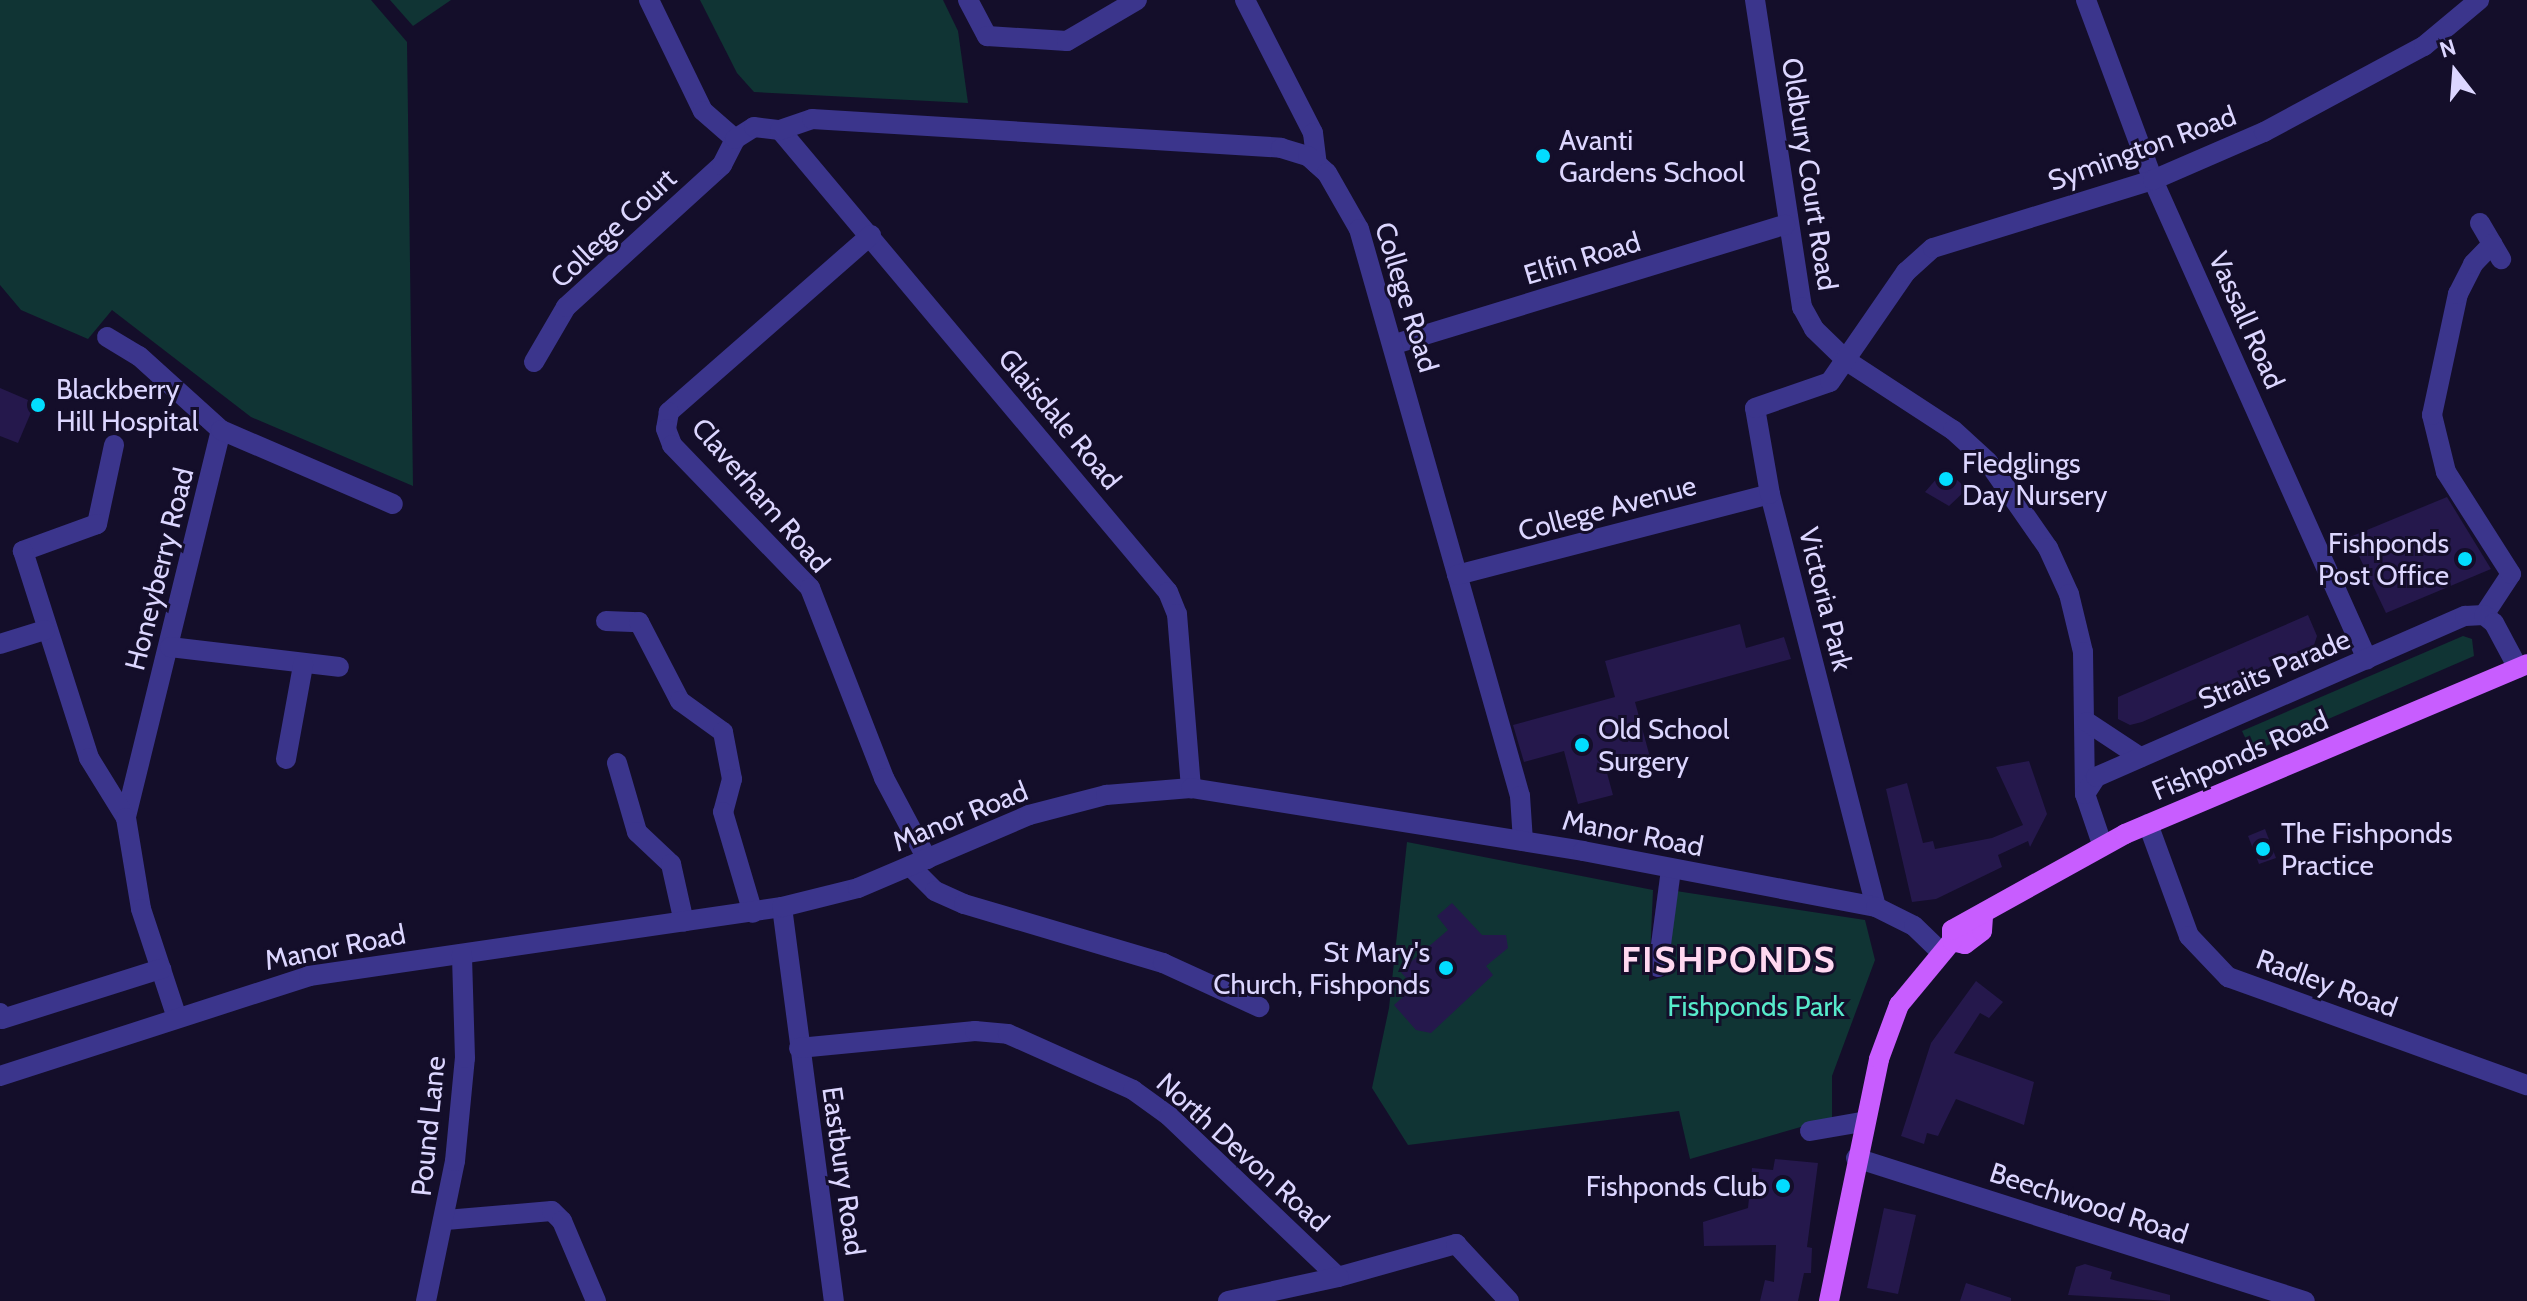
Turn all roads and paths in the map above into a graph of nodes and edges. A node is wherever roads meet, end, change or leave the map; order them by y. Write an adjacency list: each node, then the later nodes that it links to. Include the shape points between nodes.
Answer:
1 (649, 0): 9 (street, via 703,111)
2 (968, 0): 3 (street, via 987,36 1067,41)
3 (1137, 0)
4 (1245, 0): 10 (street, via 1313,133)
5 (1755, 0): 13 (street, Oldbury Court Road)
6 (2086, 0): 11 (street, Vassall Road)
7 (2479, 0): 11 (street, Symington Road, via 2424,46 2337,97)
8 (780, 130): 9 (street, via 754,127); 10 (street, via 812,119 1281,148); 14 (street, Glaisdale Road)
9 (735, 139): 18 (street, College Court, via 722,165 566,307)
10 (1317, 164): 16 (street, College Road, via 1359,229)
11 (2153, 180): 17 (street, Symington Road, via 1933,248 1906,272); 29 (street, Vassall Road)
12 (2480, 223): 24 (street, via 2496,251 2473,264 2458,294 2432,415 2446,472 2511,574)
13 (1785, 225): 16 (street, Elfin Road); 17 (street, Oldbury Court Road, via 1808,319)
14 (871, 235): 37 (street, Glaisdale Road, via 1168,592 1177,614); 43 (street, Claverham Road, via 669,412 666,429 672,445 810,588)
15 (107, 337): 19 (street, via 139,356)
16 (1395, 344): 23 (street, College Road)
17 (1847, 361): 21 (street, Victoria Park, via 1820,388 1755,408); 33 (street, Oldbury Court Road, via 1953,430 2021,503 2069,594 2083,652)
18 (534, 362)
19 (221, 430): 22 (street); 28 (street, Honeyberry Road)
20 (114, 445): 26 (street, via 97,524 23,551)
21 (1770, 494): 23 (street, College Avenue); 46 (street, Victoria Park)
22 (393, 504)
23 (1457, 575): 41 (street, College Road, via 1520,796)
24 (2484, 615): 29 (street, Straits Parade, via 2465,616); 31 (street)
25 (606, 621): 47 (street, via 639,622 680,701 723,732 732,779 723,812)
26 (45, 630): 27 (street); 39 (street, via 98,779)
27 (0, 644)
28 (170, 647): 30 (street); 39 (street, Honeyberry Road)
29 (2367, 659): 34 (street, Straits Parade)
30 (303, 665): 32 (street); 35 (street)
31 (2522, 666): 40 (main road, Fishponds Road)
32 (339, 667)
33 (2087, 722): 34 (street); 38 (street, Oldbury Court Road)
34 (2140, 757): 38 (street, Straits Parade, via 2096,777)
35 (286, 759)
36 (617, 763): 48 (street, via 637,832 671,864)
37 (1191, 788): 41 (street, Manor Road); 43 (street, Manor Road, via 1106,795 1039,812)
38 (2085, 794): 42 (street)
39 (126, 818): 52 (street, via 141,909)
40 (2148, 824): 42 (main road, Fishponds Road); 58 (street, Radley Road, via 2189,936 2228,977)
41 (1523, 841): 44 (street, Manor Road)
42 (2102, 844): 49 (main road, Fishponds Road, via 1983,915 1972,913 1956,926)
43 (918, 863): 45 (street, Manor Road, via 858,888); 53 (street, Claverham Road, via 935,891 964,904 1163,963)
44 (1671, 869): 46 (street, Manor Road); 51 (street)
45 (782, 907): 47 (street, Manor Road); 56 (street)
46 (1876, 907): 49 (street, Manor Road)
47 (753, 913): 48 (street, Manor Road)
48 (684, 922): 50 (street, Manor Road)
49 (1946, 946): 59 (main road, Fishponds Road, via 1899,1005)
50 (462, 954): 55 (street, Manor Road, via 309,976); 62 (street, Pound Lane, via 465,1058)
51 (1658, 967)
52 (161, 969): 54 (street, via 2,1019); 55 (street)
53 (1259, 1007)
54 (0, 1013)
55 (176, 1015): 57 (street, Manor Road)
56 (799, 1048): 63 (street, North Devon Road, via 975,1031 1008,1034 1133,1090 1169,1116); 67 (street, Eastbury Road)
57 (0, 1076)
58 (2527, 1085)
59 (1862, 1122): 60 (street); 61 (main road, Fishponds Road)
60 (1810, 1131)
61 (1856, 1158): 70 (main road, Fishponds Road); 71 (street, Beechwood Road)
62 (446, 1220): 65 (street, Pound Lane); 66 (street, via 552,1211 562,1221)
63 (1338, 1277): 68 (street); 69 (street, via 1456,1244)
64 (420, 1301): 65 (street)
65 (426, 1301)
66 (596, 1301)
67 (834, 1301)
68 (1228, 1301)
69 (1509, 1301)
70 (1829, 1301)
71 (2305, 1301)

